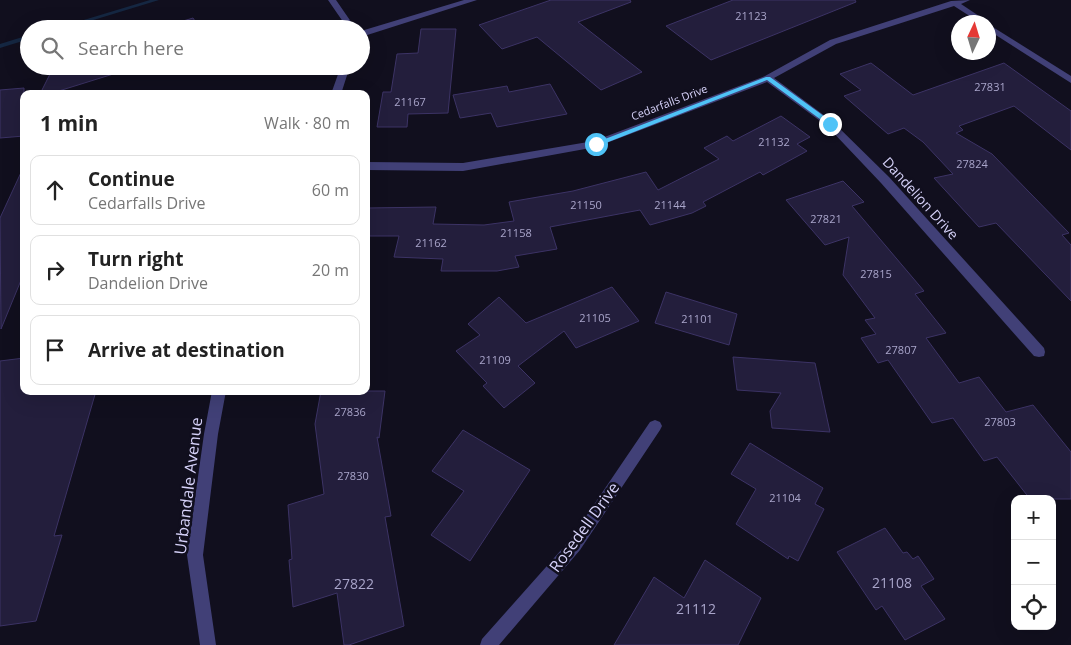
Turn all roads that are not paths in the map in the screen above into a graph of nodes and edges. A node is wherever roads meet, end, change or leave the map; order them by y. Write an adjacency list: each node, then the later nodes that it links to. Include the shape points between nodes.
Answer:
1 (332, 0): 6 (street)
2 (473, 0): 7 (street)
3 (966, 0): 4 (street, Cedarfalls Drive)
4 (954, 3): 5 (street); 10 (street, Cedarfalls Drive, via 833,42)
5 (973, 15)
6 (346, 20)
7 (370, 31)
8 (996, 31): 11 (street)
9 (343, 75): 12 (street)
10 (768, 78): 13 (street, Cedarfalls Drive, via 596,144 463,167); 14 (street, Dandelion Drive, via 830,124 885,180)
11 (1071, 80)
12 (337, 90)
13 (370, 166)
14 (1039, 352)
15 (218, 395): 17 (street, Urbandale Avenue, via 195,554)
16 (655, 426): 18 (street, Rosedell Drive, via 575,545)
17 (208, 645)
18 (488, 645)

